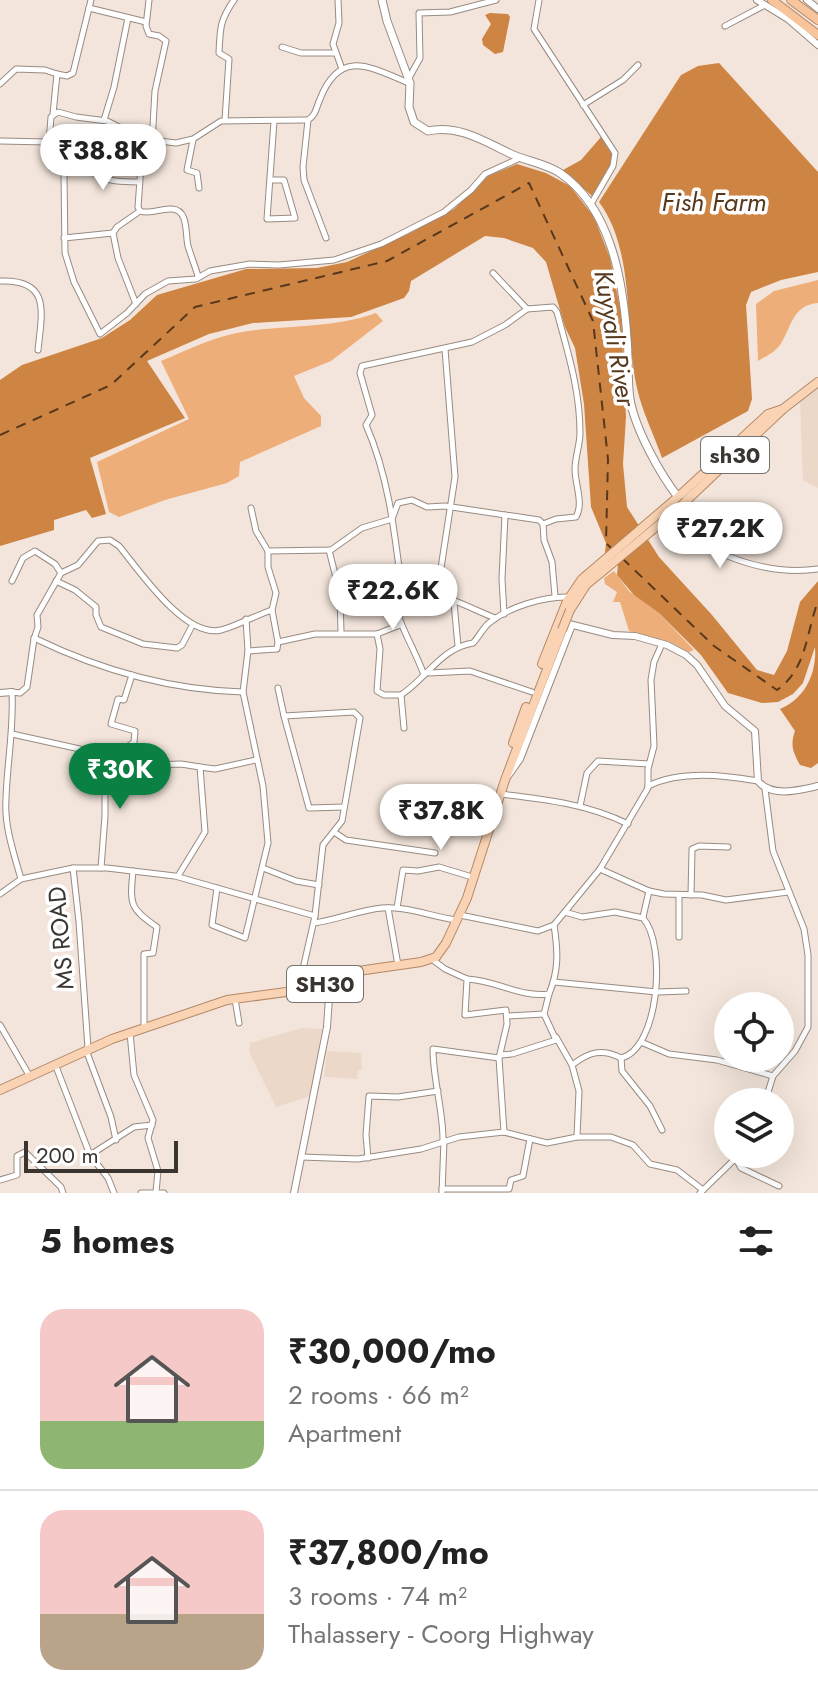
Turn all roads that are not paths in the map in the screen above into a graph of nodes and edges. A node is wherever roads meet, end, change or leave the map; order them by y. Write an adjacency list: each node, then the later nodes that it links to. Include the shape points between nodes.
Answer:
1 (91, 0): 12 (street)
2 (149, 0): 16 (street)
3 (234, 0): 30 (street, via 220,29 219,53 229,59)
4 (338, 0): 21 (street)
5 (382, 0): 25 (main road)
6 (496, 0): 25 (street, via 450,12 419,13 420,58)
7 (539, 0): 27 (street, via 534,29)
8 (757, 0): 11 (street)
9 (791, 0): 15 (highway)
10 (807, 0): 13 (street)
11 (768, 2): 17 (street); 18 (highway); 19 (street)
12 (89, 8): 14 (street); 24 (street, via 73,73)
13 (818, 9)
14 (128, 18): 16 (street); 29 (street)
15 (818, 20)
16 (146, 22): 37 (street, via 149,34 166,41 155,91)
17 (725, 26)
18 (818, 35)
19 (818, 45)
20 (282, 47): 21 (street)
21 (335, 53): 23 (street)
22 (638, 65): 27 (street)
23 (342, 69): 25 (street, via 353,64); 31 (street)
24 (57, 74): 26 (street, via 16,69); 28 (street)
25 (409, 81): 38 (main road, via 409,107 421,127 460,131)
26 (0, 84)
27 (583, 105): 43 (street, via 615,153)
28 (53, 114): 29 (street); 36 (street)
29 (104, 120): 33 (street)
30 (225, 120): 32 (street); 34 (street)
31 (308, 120): 32 (street); 47 (street, via 304,180)
32 (274, 121): 40 (street)
33 (143, 139): 37 (street); 41 (street)
34 (193, 139): 37 (street); 42 (street, via 187,170 197,173)
35 (0, 141): 36 (street)
36 (50, 141): 39 (street, via 52,168)
37 (152, 142)
38 (520, 158): 43 (main road, via 561,174); 49 (street, via 485,174 444,212 381,244 334,260 250,264)
39 (62, 171): 41 (street, via 87,162 100,175); 46 (street)
40 (271, 180): 40 (street, via 267,219 295,218 284,180)
41 (139, 182): 44 (street)
42 (199, 188)
43 (591, 205): 57 (main road, via 606,233 619,286 632,408 656,465)
44 (140, 211): 45 (street); 49 (street, via 180,212)
45 (113, 233): 46 (street); 51 (street)
46 (64, 238): 51 (street, via 74,282 100,334)
47 (326, 238)
48 (493, 273): 52 (street)
49 (198, 276): 51 (street, via 168,281)
50 (0, 281): 54 (street, via 23,282 38,293)
51 (136, 305)
52 (527, 309): 53 (street, via 472,342); 62 (street, via 553,307 557,312 571,356 579,412 579,513)
53 (445, 349): 58 (street, via 455,477); 61 (street, via 362,366 372,415 366,425)
54 (38, 350)
55 (818, 382): 56 (main road, SH30)
56 (783, 409): 57 (main road, sh30)
57 (682, 499): 65 (street, via 689,508 669,524 686,537 750,565); 74 (main road, SH30, via 606,558); 82 (main road, SH30, bridge, via 678,509 586,585)
58 (450, 506): 60 (street); 61 (street, via 398,503); 71 (street)
59 (251, 508): 64 (street)
60 (505, 515): 62 (street); 77 (street)
61 (392, 519): 63 (street, via 362,528); 69 (street)
62 (543, 524): 73 (street)
63 (329, 550): 64 (street); 70 (street)
64 (268, 551): 76 (street, via 276,593)
65 (818, 569)
66 (61, 573): 67 (street, via 35,551 23,558); 68 (street); 80 (street, via 78,565 98,541 110,540 165,603)
67 (12, 581)
68 (56, 581): 80 (street, via 96,607 101,627 143,644 177,648); 86 (street, via 37,615)
69 (402, 592): 71 (street); 72 (street)
70 (340, 594): 72 (street); 84 (street)
71 (437, 594): 75 (street)
72 (393, 595): 81 (street)
73 (555, 596): 74 (street); 77 (street)
74 (569, 597): 82 (main road, SH30)
75 (454, 602): 78 (street); 89 (street)
76 (272, 610): 79 (street); 87 (street)
77 (504, 614): 78 (street)
78 (496, 618): 89 (street, via 473,643)
79 (246, 619): 80 (street, via 219,631); 90 (street)
80 (193, 624)
81 (400, 625): 85 (street); 91 (street)
82 (560, 625): 83 (street); 96 (main road, SH30); 104 (main road, SH30)
83 (572, 625): 88 (street); 108 (street, via 520,759)
84 (341, 632): 85 (street); 87 (street)
85 (377, 634): 98 (street, via 377,691)
86 (34, 638): 92 (street); 94 (street, via 27,687)
87 (278, 642): 90 (street, via 277,649)
88 (662, 644): 106 (street, via 652,670 654,746); 109 (street, via 697,665 725,706 755,731)
89 (458, 646): 91 (street)
90 (248, 651): 95 (street)
91 (426, 674): 96 (street, via 470,671); 98 (street)
92 (132, 675): 95 (street, via 169,685); 103 (street, via 111,720 135,731)
93 (278, 688): 99 (street)
94 (12, 692): 97 (street); 101 (street, MS ROAD)
95 (243, 692): 105 (street)
96 (532, 692): 104 (main road, SH30)
97 (0, 693)
98 (401, 695): 100 (street)
99 (284, 716): 115 (street, via 309,808); 115 (street, via 354,712 360,718)
100 (404, 728)
101 (12, 734): 102 (street); 116 (street, MS ROAD)
102 (101, 753): 103 (street); 122 (street)
103 (123, 757): 107 (street, via 152,765)
104 (512, 759): 108 (main road, SH30)
105 (256, 760): 107 (street); 123 (street, via 266,812)
106 (649, 764): 110 (street); 114 (street, via 598,761 587,773)
107 (200, 767): 126 (street, via 205,832)
108 (505, 780): 113 (main road, SH30)
109 (758, 781): 110 (street, via 688,776); 112 (street)
110 (648, 786): 117 (street)
111 (818, 786): 112 (street, via 790,792)
112 (765, 789): 132 (street, via 773,851)
113 (500, 794): 114 (street); 127 (main road, SH30)
114 (580, 806): 117 (street)
115 (344, 807): 118 (street)
116 (3, 811): 128 (street, MS ROAD)
117 (628, 824): 124 (street)
118 (334, 832): 120 (street, via 346,840); 129 (street, via 323,845)
119 (728, 847): 135 (street, via 692,849)
120 (435, 853)
121 (73, 868): 122 (street); 128 (street, MS ROAD); 166 (street, MS ROAD)
122 (101, 868): 125 (street)
123 (263, 868): 129 (street); 136 (street)
124 (600, 869): 131 (street); 139 (street)
125 (133, 871): 126 (street); 162 (street, via 130,901 157,927 153,953 144,954)
126 (178, 876): 130 (street)
127 (472, 877): 138 (street, via 439,867 403,870); 141 (main road, SH30)
128 (21, 879): 133 (street)
129 (319, 885): 140 (street)
130 (217, 888): 136 (street); 136 (street, via 212,925 245,938)
131 (649, 891): 134 (street); 142 (street)
132 (788, 892): 135 (street, via 726,900); 160 (street, via 804,929 808,955)
133 (0, 894)
134 (679, 895): 135 (street); 145 (street)
135 (691, 895)
136 (256, 899): 140 (street)
137 (388, 908): 138 (street); 143 (street); 147 (street)
138 (397, 908): 141 (street)
139 (565, 912): 142 (street); 144 (street)
140 (315, 916): 143 (street)
141 (459, 917): 144 (street, via 538,931); 146 (main road, SH30)
142 (643, 918): 153 (street, via 653,934)
143 (314, 923): 151 (street)
144 (554, 925): 149 (street)
145 (679, 937)
146 (433, 960): 147 (main road, SH30); 148 (street)
147 (398, 965): 150 (main road, SH30, via 355,971)
148 (467, 979): 154 (street); 157 (street, via 465,1015 502,1009)
149 (554, 982): 153 (street); 154 (street)
150 (330, 983): 151 (main road, SH30); 184 (street, via 327,1027)
151 (298, 991): 155 (main road, SH30)
152 (686, 991): 153 (street)
153 (657, 992): 165 (street)
154 (549, 994): 156 (street)
155 (235, 999): 158 (street); 162 (main road, SH30)
156 (544, 1014): 157 (street); 164 (street)
157 (508, 1016): 167 (street)
158 (239, 1023)
159 (0, 1025): 171 (street)
160 (808, 1027): 161 (street); 172 (street)
161 (818, 1027)
162 (144, 1028): 163 (main road, SH30)
163 (130, 1032): 166 (main road, SH30); 176 (street, via 134,1075)
164 (556, 1036): 167 (street); 170 (street)
165 (641, 1042): 168 (street); 172 (street, via 669,1054 717,1060)
166 (87, 1049): 169 (main road, SH30); 181 (street, MS ROAD)
167 (500, 1057): 175 (street, via 433,1049); 178 (street)
168 (621, 1058): 170 (street, via 602,1051); 177 (street, via 625,1078 650,1106)
169 (55, 1063): 171 (main road, SH30); 183 (street)
170 (572, 1065): 179 (street, via 579,1091)
171 (29, 1075): 174 (main road, SH30)
172 (773, 1076): 173 (street)
173 (769, 1088)
174 (0, 1090)
175 (438, 1091): 182 (street); 185 (street, via 369,1096)
176 (152, 1125): 181 (street, via 134,1127); 192 (street, via 148,1138 158,1171)
177 (662, 1130)
178 (504, 1132): 180 (street); 182 (street)
179 (577, 1137): 180 (street, via 547,1143); 191 (street, via 622,1139 650,1164 677,1170)
180 (530, 1139): 190 (street, via 523,1176 511,1180 509,1189)
181 (116, 1140): 183 (street)
182 (443, 1140): 185 (street); 190 (street)
183 (90, 1155): 194 (street)
184 (301, 1157): 185 (street); 197 (street)
185 (368, 1158)
186 (725, 1168): 191 (street)
187 (741, 1168): 189 (street)
188 (0, 1180): 193 (street, via 17,1175 17,1156 25,1152)
189 (779, 1186)
190 (442, 1191)
191 (702, 1191)
192 (156, 1192): 195 (street); 196 (street)
193 (63, 1193)
194 (114, 1193)
195 (141, 1193)
196 (164, 1193)
197 (294, 1193)

